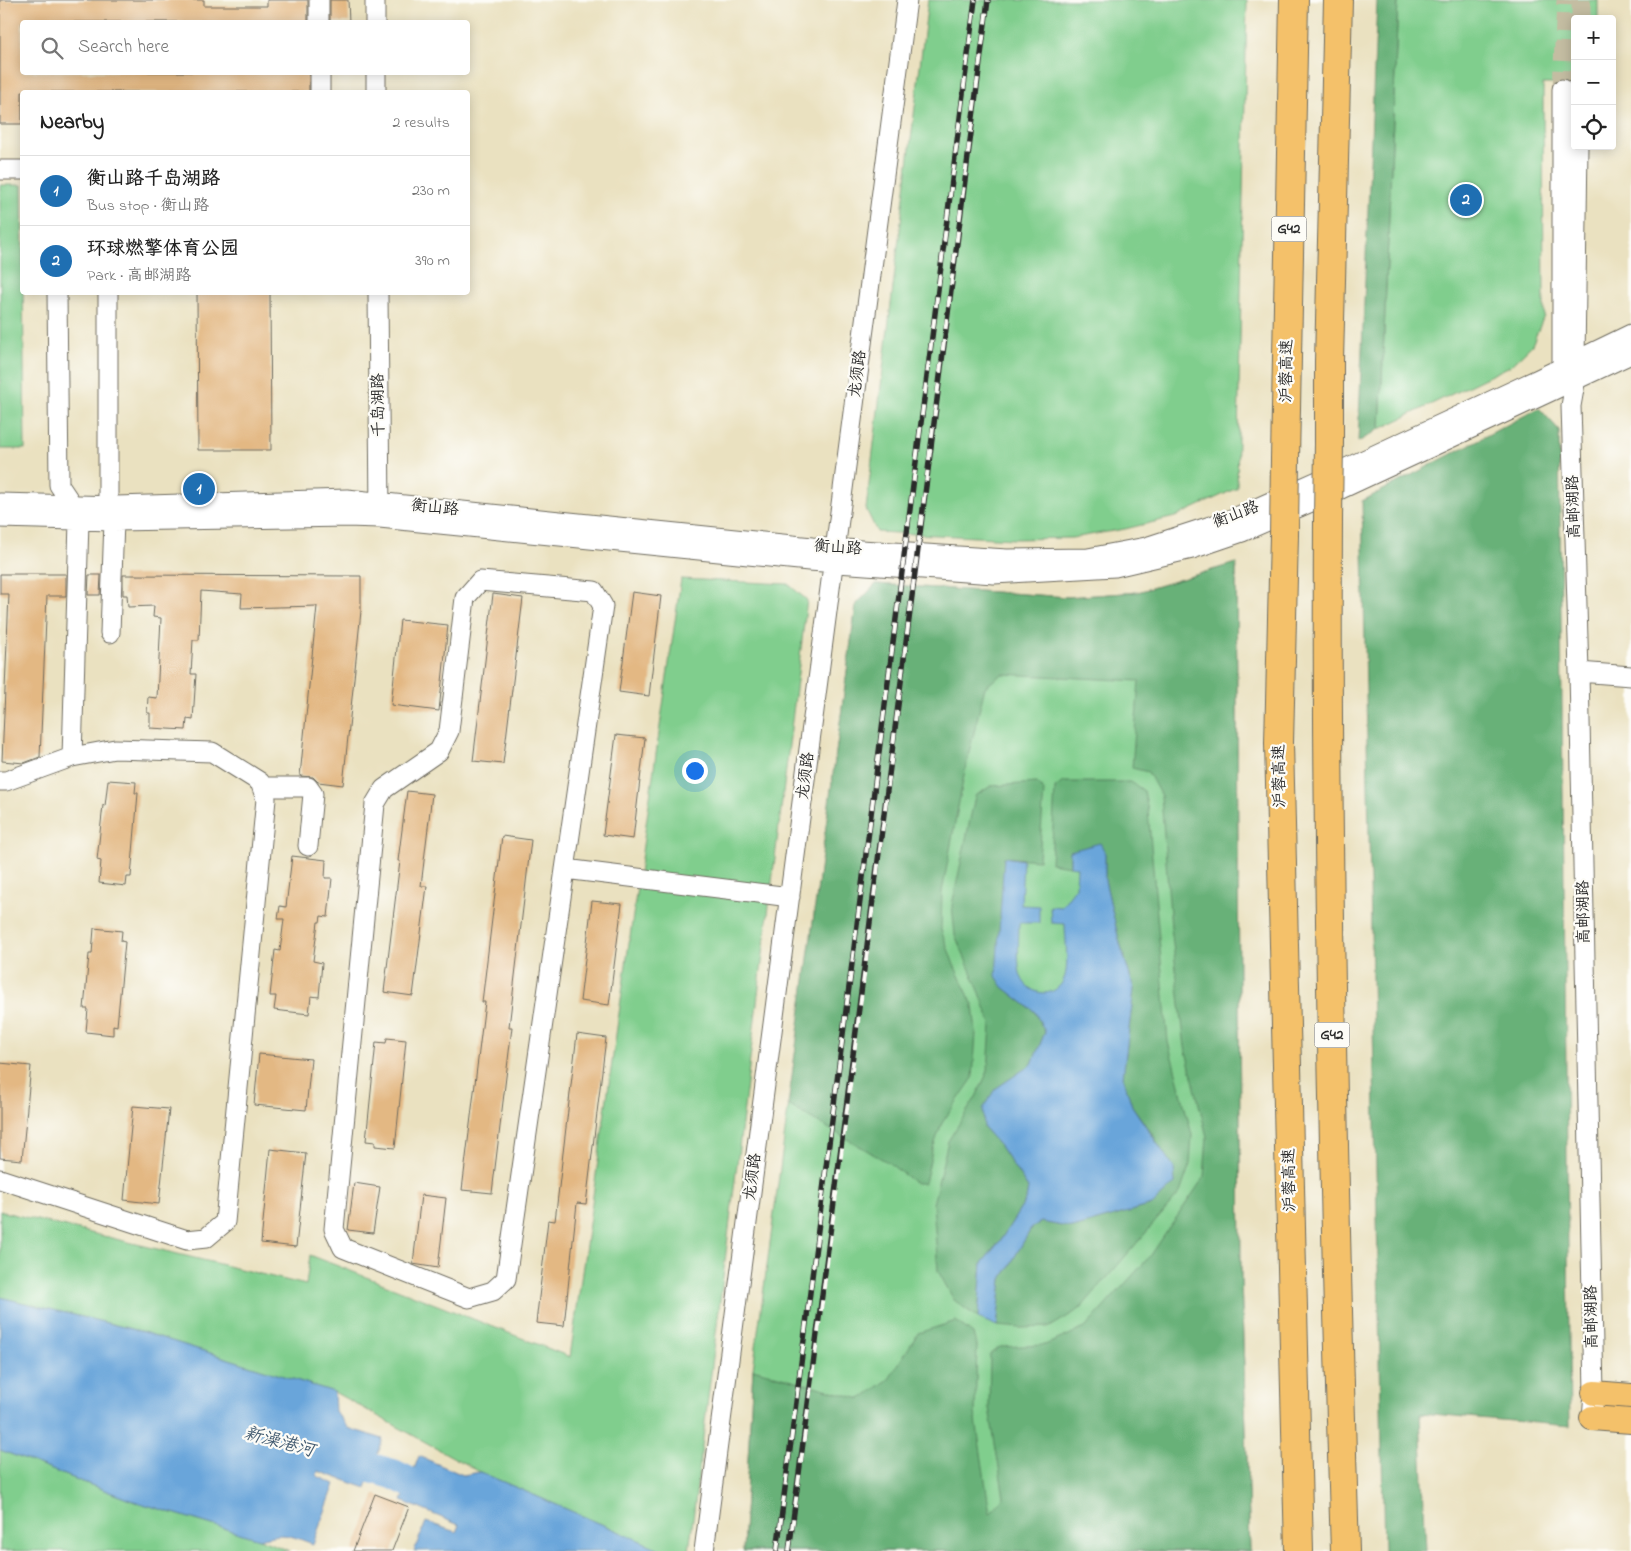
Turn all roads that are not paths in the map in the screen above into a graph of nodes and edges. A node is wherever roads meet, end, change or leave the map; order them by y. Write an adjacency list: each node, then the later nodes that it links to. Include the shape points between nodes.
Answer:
1 (319, 0): 6 (street)
2 (375, 0): 7 (street)
3 (907, 0): 27 (street, 龙须路)
4 (1294, 0): 43 (highway, 沪蓉高速 / G42, bridge, via 1280,753)
5 (1338, 0): 44 (highway, G42, bridge, via 1327,723 1335,1236)
6 (319, 20)
7 (375, 20)
8 (320, 75): 11 (street)
9 (376, 75): 12 (street)
10 (1562, 89): 21 (street, 高邮湖路)
11 (320, 90)
12 (376, 90)
13 (1578, 150): 21 (street, 高邮湖路)
14 (0, 170): 15 (street)
15 (20, 170)
16 (57, 295): 24 (street, via 59,484)
17 (108, 295): 25 (street)
18 (378, 295): 23 (street, 千岛湖路)
19 (1631, 334): 21 (street, 衡山路)
20 (1631, 354): 21 (street, 衡山路)
21 (1569, 373): 27 (street, 衡山路, via 1241,515 1146,546 1088,558); 29 (street, 高邮湖路)
22 (0, 503): 24 (street, 衡山路)
23 (380, 510): 25 (street, 衡山路, via 346,499); 27 (street, 衡山路)
24 (76, 513): 25 (street, 衡山路); 26 (street, 衡山路); 31 (street)
25 (111, 513): 28 (street)
26 (0, 518)
27 (834, 556): 36 (street, 龙须路)
28 (110, 633)
29 (1579, 672): 30 (street); 38 (street, 高邮湖路)
30 (1631, 676)
31 (72, 757): 32 (street, via 6,782); 33 (street, via 115,749 212,752 260,782)
32 (0, 781)
33 (262, 787): 34 (street, via 308,788 313,794); 37 (street, via 266,799 225,1222 206,1238 187,1240)
34 (308, 846)
35 (565, 869): 35 (street, via 506,1278 493,1291 469,1298 343,1248 334,1229 375,804 384,789 439,751 450,731 465,598 480,581 594,590 604,606); 36 (street)
36 (790, 897): 42 (street, 龙须路)
37 (0, 1179)
38 (1594, 1393): 39 (main road); 40 (street, 高邮湖路)
39 (1631, 1396)
40 (1592, 1418): 41 (main road)
41 (1631, 1421)
42 (705, 1546)
43 (1299, 1551)
44 (1345, 1551)

